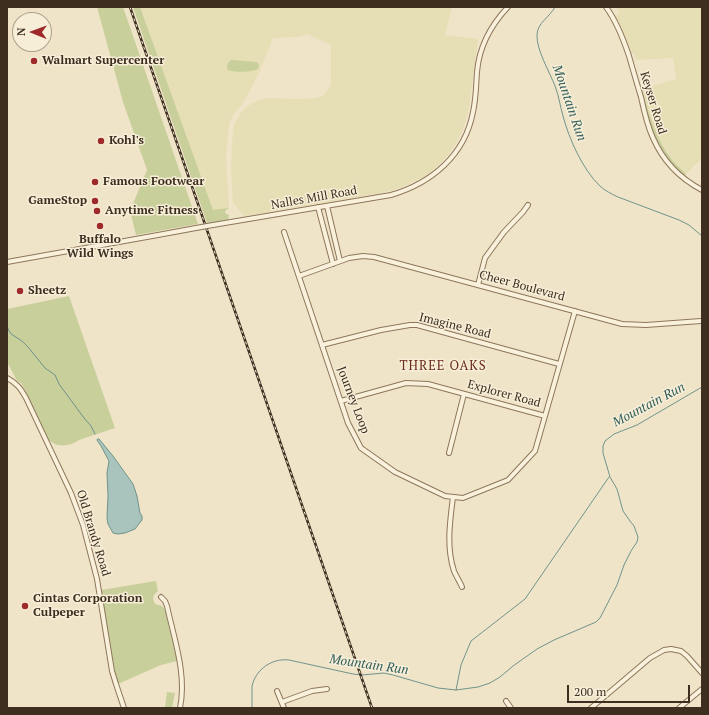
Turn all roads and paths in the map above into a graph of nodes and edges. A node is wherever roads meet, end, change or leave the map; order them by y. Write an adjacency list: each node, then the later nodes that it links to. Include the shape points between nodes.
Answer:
1 (508, 7): 4 (street, Nalles Mill Road, via 493,25 484,43 478,63 472,119 450,159 429,178 401,192)
2 (606, 7): 3 (street, Keyser Road, via 623,38 655,143 672,168)
3 (702, 190)
4 (327, 206): 6 (street, Nalles Mill Road); 8 (street)
5 (528, 206): 12 (street, via 485,258)
6 (318, 207): 9 (street, Nalles Mill Road, bridge); 10 (street)
7 (284, 232): 11 (street, Journey Loop)
8 (340, 261): 10 (street, Cheer Boulevard); 12 (street, Cheer Boulevard, via 362,256 374,257)
9 (7, 262)
10 (333, 264): 11 (street, Cheer Boulevard)
11 (299, 276): 15 (street, Journey Loop)
12 (478, 285): 13 (street, Cheer Boulevard)
13 (575, 311): 14 (street, Cheer Boulevard, via 622,324); 16 (street, Journey Loop)
14 (701, 321)
15 (322, 345): 16 (street, Imagine Road, via 381,330 417,325); 19 (street, Journey Loop)
16 (559, 364): 20 (street, Journey Loop)
17 (7, 378): 31 (street, Old Brandy Road, via 19,386 26,398 77,509 94,564 112,671)
18 (464, 394): 19 (street, Explorer Road, via 428,384 406,383); 20 (street, Explorer Road); 21 (street)
19 (341, 401): 22 (street, Journey Loop, via 348,423 361,448 394,472 445,496)
20 (545, 416): 22 (street, Journey Loop, via 535,451 508,480 463,498)
21 (448, 453)
22 (453, 497): 23 (street, via 449,549 454,571)
23 (462, 587)
24 (161, 597): 32 (street, via 167,606 181,670)
25 (702, 673): 35 (street, via 681,651 664,650 650,658)
26 (327, 689): 29 (street, via 312,691)
27 (702, 690): 36 (street)
28 (277, 691): 29 (street)
29 (282, 702): 33 (street)
30 (506, 702): 34 (street)
31 (124, 708)
32 (180, 708)
33 (284, 708)
34 (511, 708)
35 (591, 708)
36 (679, 708)

